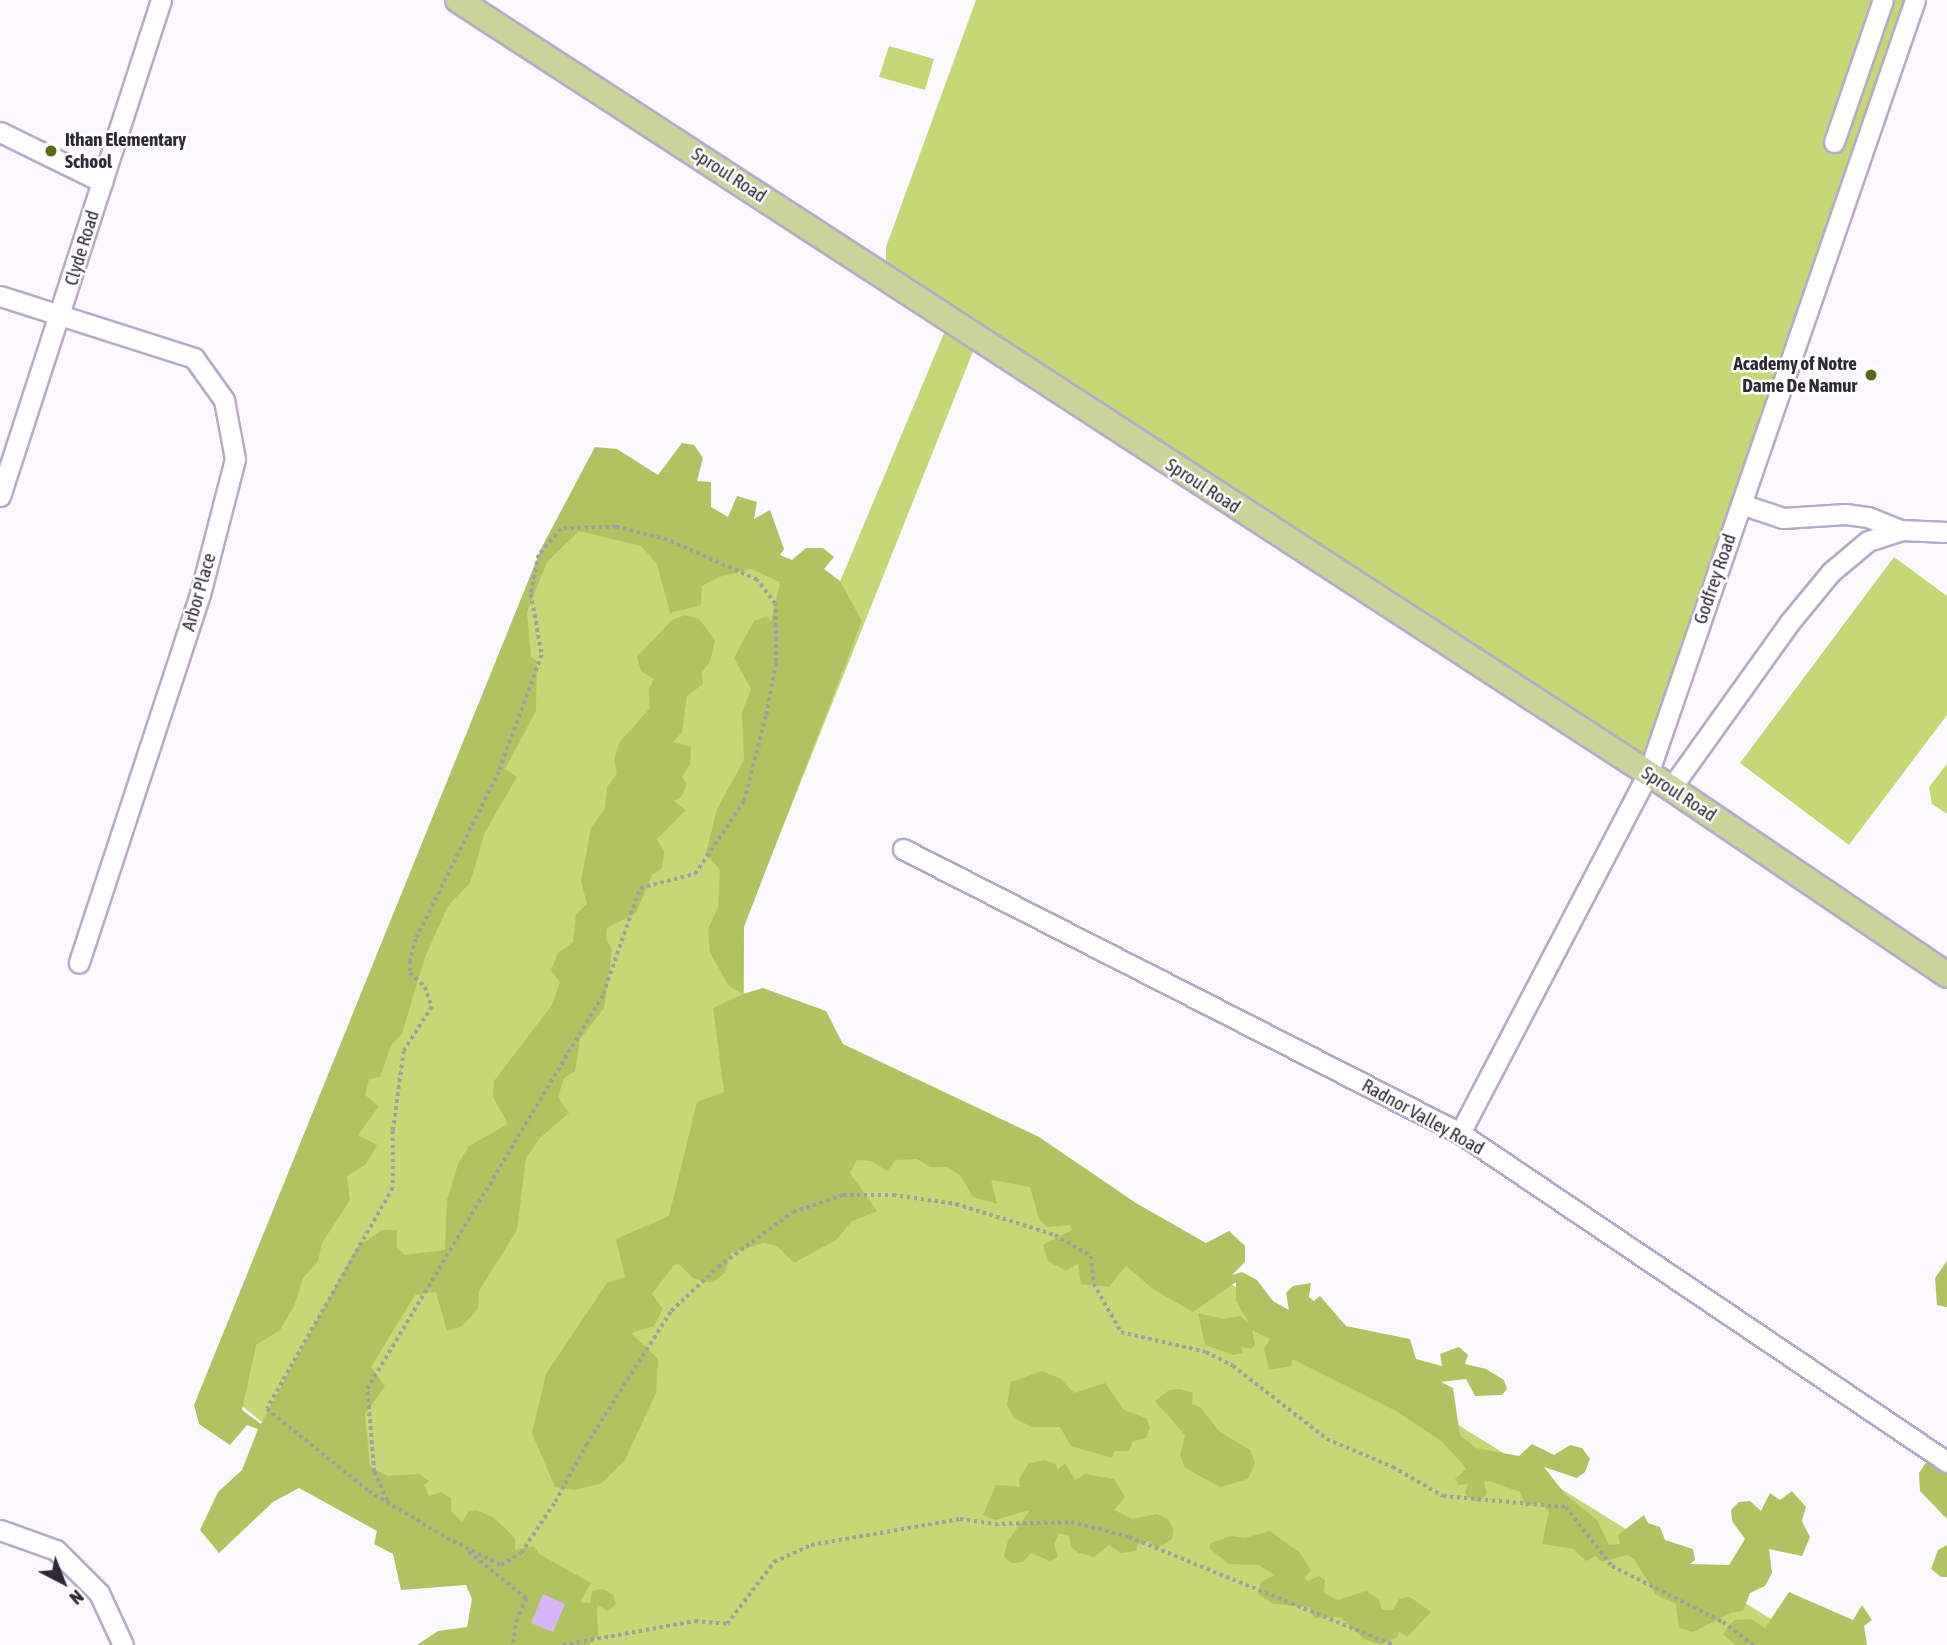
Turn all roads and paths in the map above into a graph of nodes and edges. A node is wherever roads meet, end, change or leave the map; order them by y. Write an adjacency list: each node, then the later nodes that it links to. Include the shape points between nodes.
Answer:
1 (162, 0): 7 (street, Clyde Road)
2 (458, 0): 14 (main road, Sproul Road)
3 (1883, 0): 6 (street)
4 (1915, 0): 11 (street, Godfrey Road)
5 (0, 132): 7 (street)
6 (1834, 142)
7 (102, 182): 9 (street, Clyde Road)
8 (0, 296): 9 (street, Arbor Place)
9 (62, 314): 10 (street, Clyde Road); 17 (street, Arbor Place, via 194,358 224,400 235,459 200,594)
10 (0, 496)
11 (1741, 504): 12 (street, via 1783,518 1868,517); 14 (street, Godfrey Road)
12 (1901, 530): 13 (street); 15 (street, via 1868,541 1831,572)
13 (1947, 532)
14 (1648, 774): 15 (main road, Sproul Road); 19 (street, Godfrey Road)
15 (1671, 788): 18 (main road, Sproul Road)
16 (902, 849): 19 (street, Radnor Valley Road)
17 (79, 963)
18 (1947, 975)
19 (1460, 1133): 20 (street, Radnor Valley Road)
20 (1947, 1462)
21 (387, 1502): 21 (path, via 267,1409 393,1188 393,1131 404,1051 432,1007 425,987 411,973 410,961 416,939 499,772 542,655 531,594 538,555 561,529 615,527 667,540 757,580 775,604 776,662 744,801 695,874 640,888 603,994 367,1389 374,1472); 23 (path)
22 (0, 1530): 24 (street, via 56,1550 99,1593)
23 (459, 1544): 25 (path, via 527,1599 517,1619); 28 (path, via 501,1565 521,1553 671,1311 718,1267 793,1212 843,1195 893,1195 956,1204 1055,1235 1091,1256 1094,1284 1121,1332 1206,1352 1233,1366 1327,1439 1393,1467 1443,1496 1566,1507 1612,1566 1723,1622)
24 (123, 1645)
25 (513, 1645)
26 (563, 1645): 27 (path, via 695,1621 727,1624 774,1562 811,1545 960,1519 995,1524 1071,1522 1129,1537)
27 (1394, 1645)
28 (1754, 1645)

